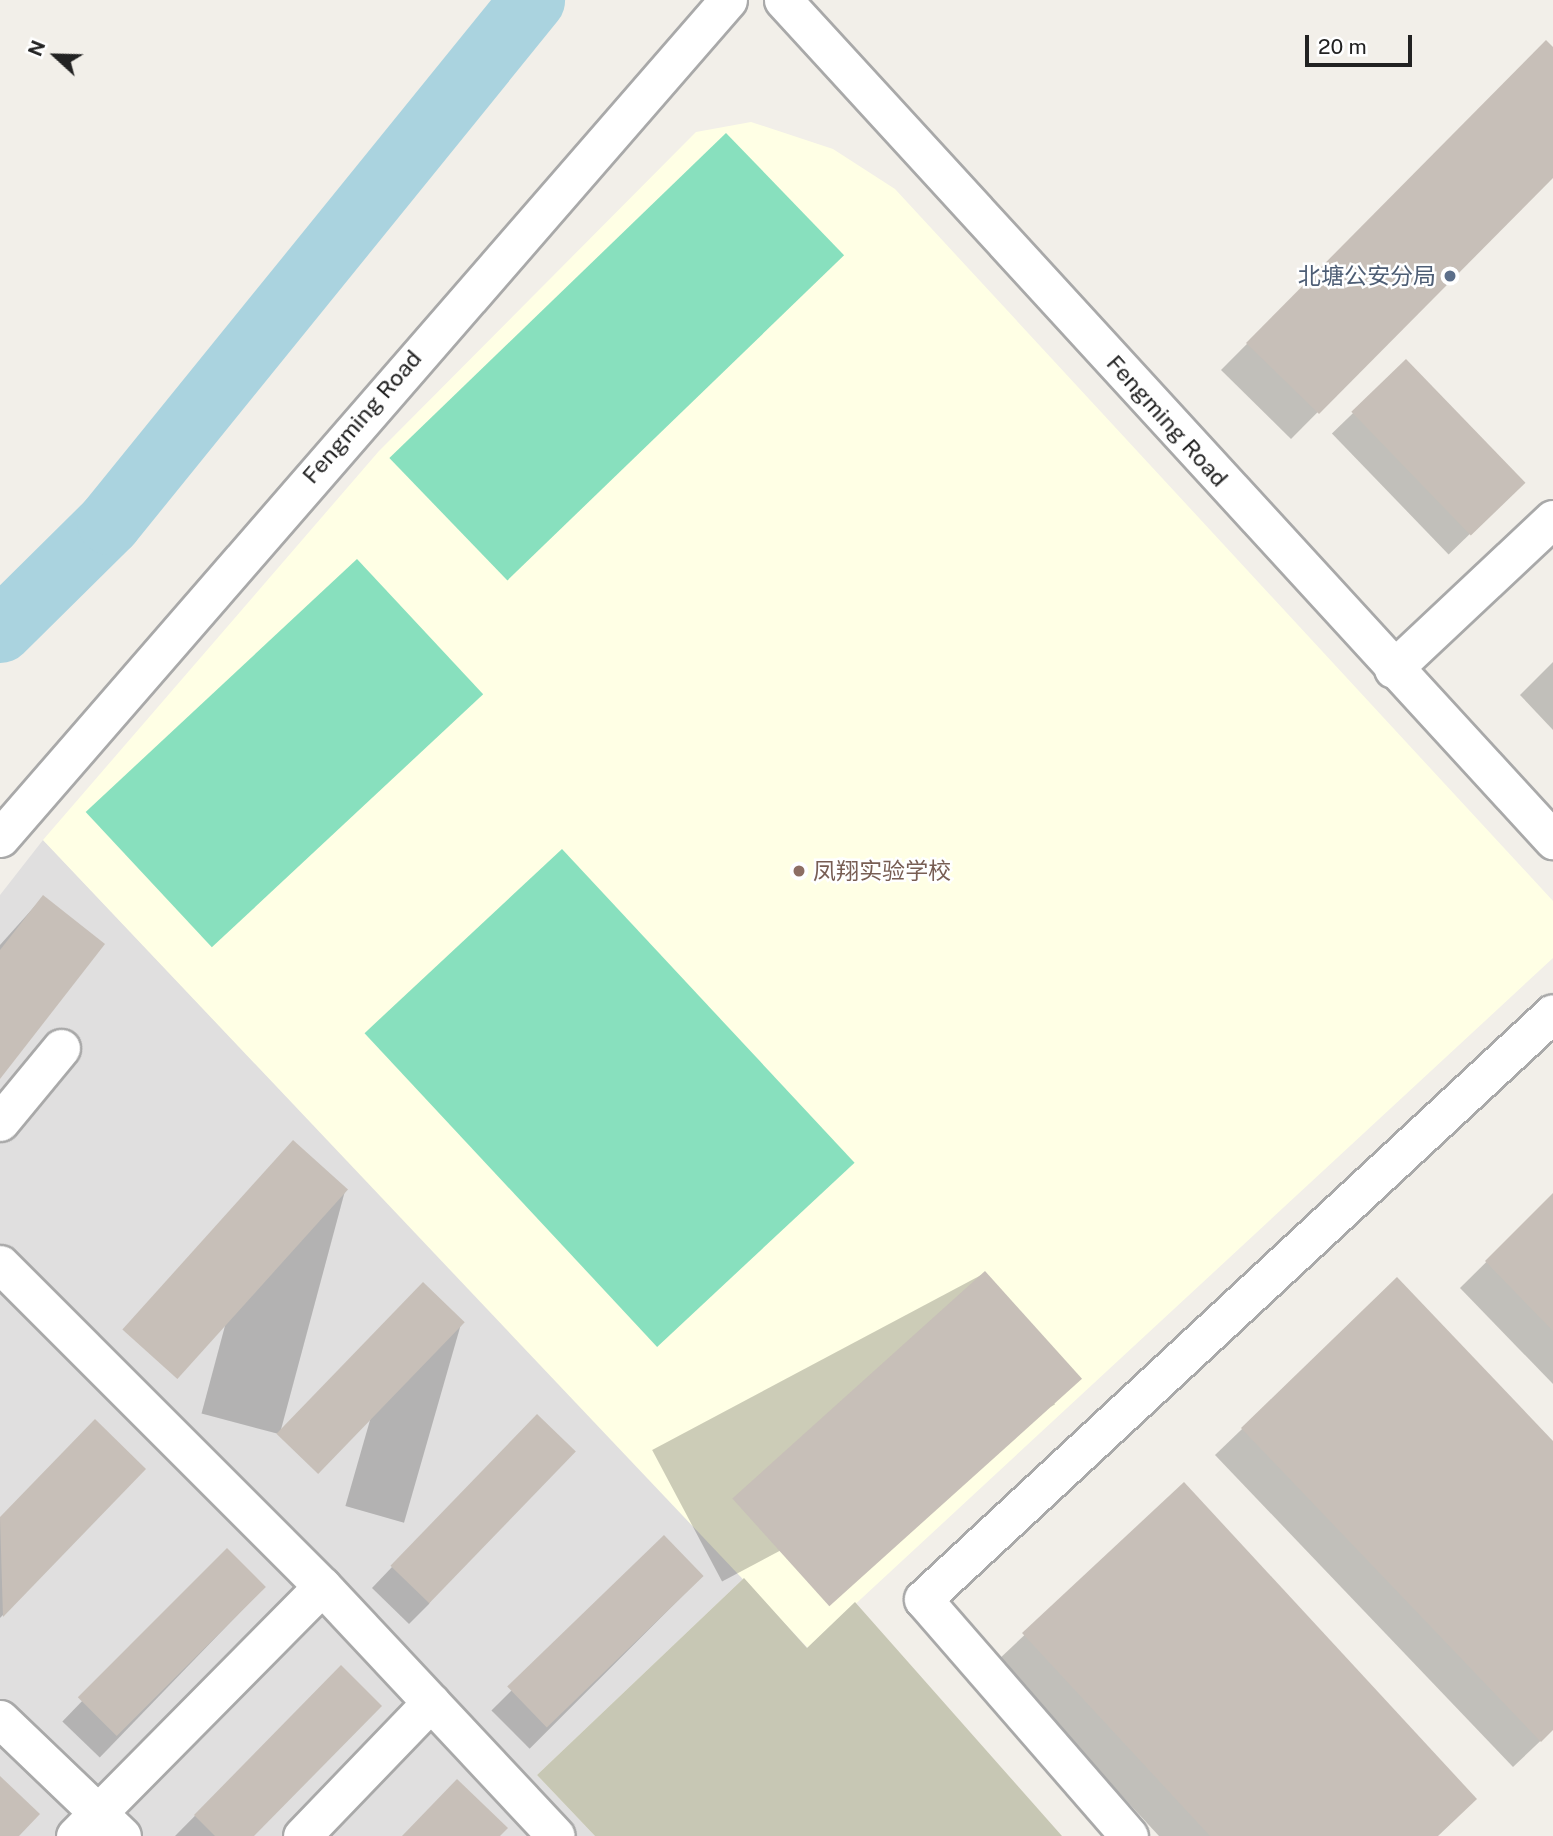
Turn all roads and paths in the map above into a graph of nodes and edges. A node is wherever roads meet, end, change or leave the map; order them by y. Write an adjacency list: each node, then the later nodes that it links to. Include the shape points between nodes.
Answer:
1 (729, 0): 5 (street, Fengming Road)
2 (783, 0): 4 (street, Fengming Road)
3 (1553, 519): 4 (street)
4 (1393, 669): 6 (street, Fengming Road)
5 (0, 838)
6 (1553, 840)
7 (1553, 1013): 17 (street, via 923,1599)
8 (61, 1048): 9 (street)
9 (0, 1122)
10 (0, 1264): 11 (street)
11 (322, 1586): 12 (street); 14 (street)
12 (431, 1702): 15 (street); 16 (street)
13 (0, 1719): 14 (street)
14 (99, 1828)
15 (558, 1835)
16 (302, 1836)
17 (1129, 1836)

